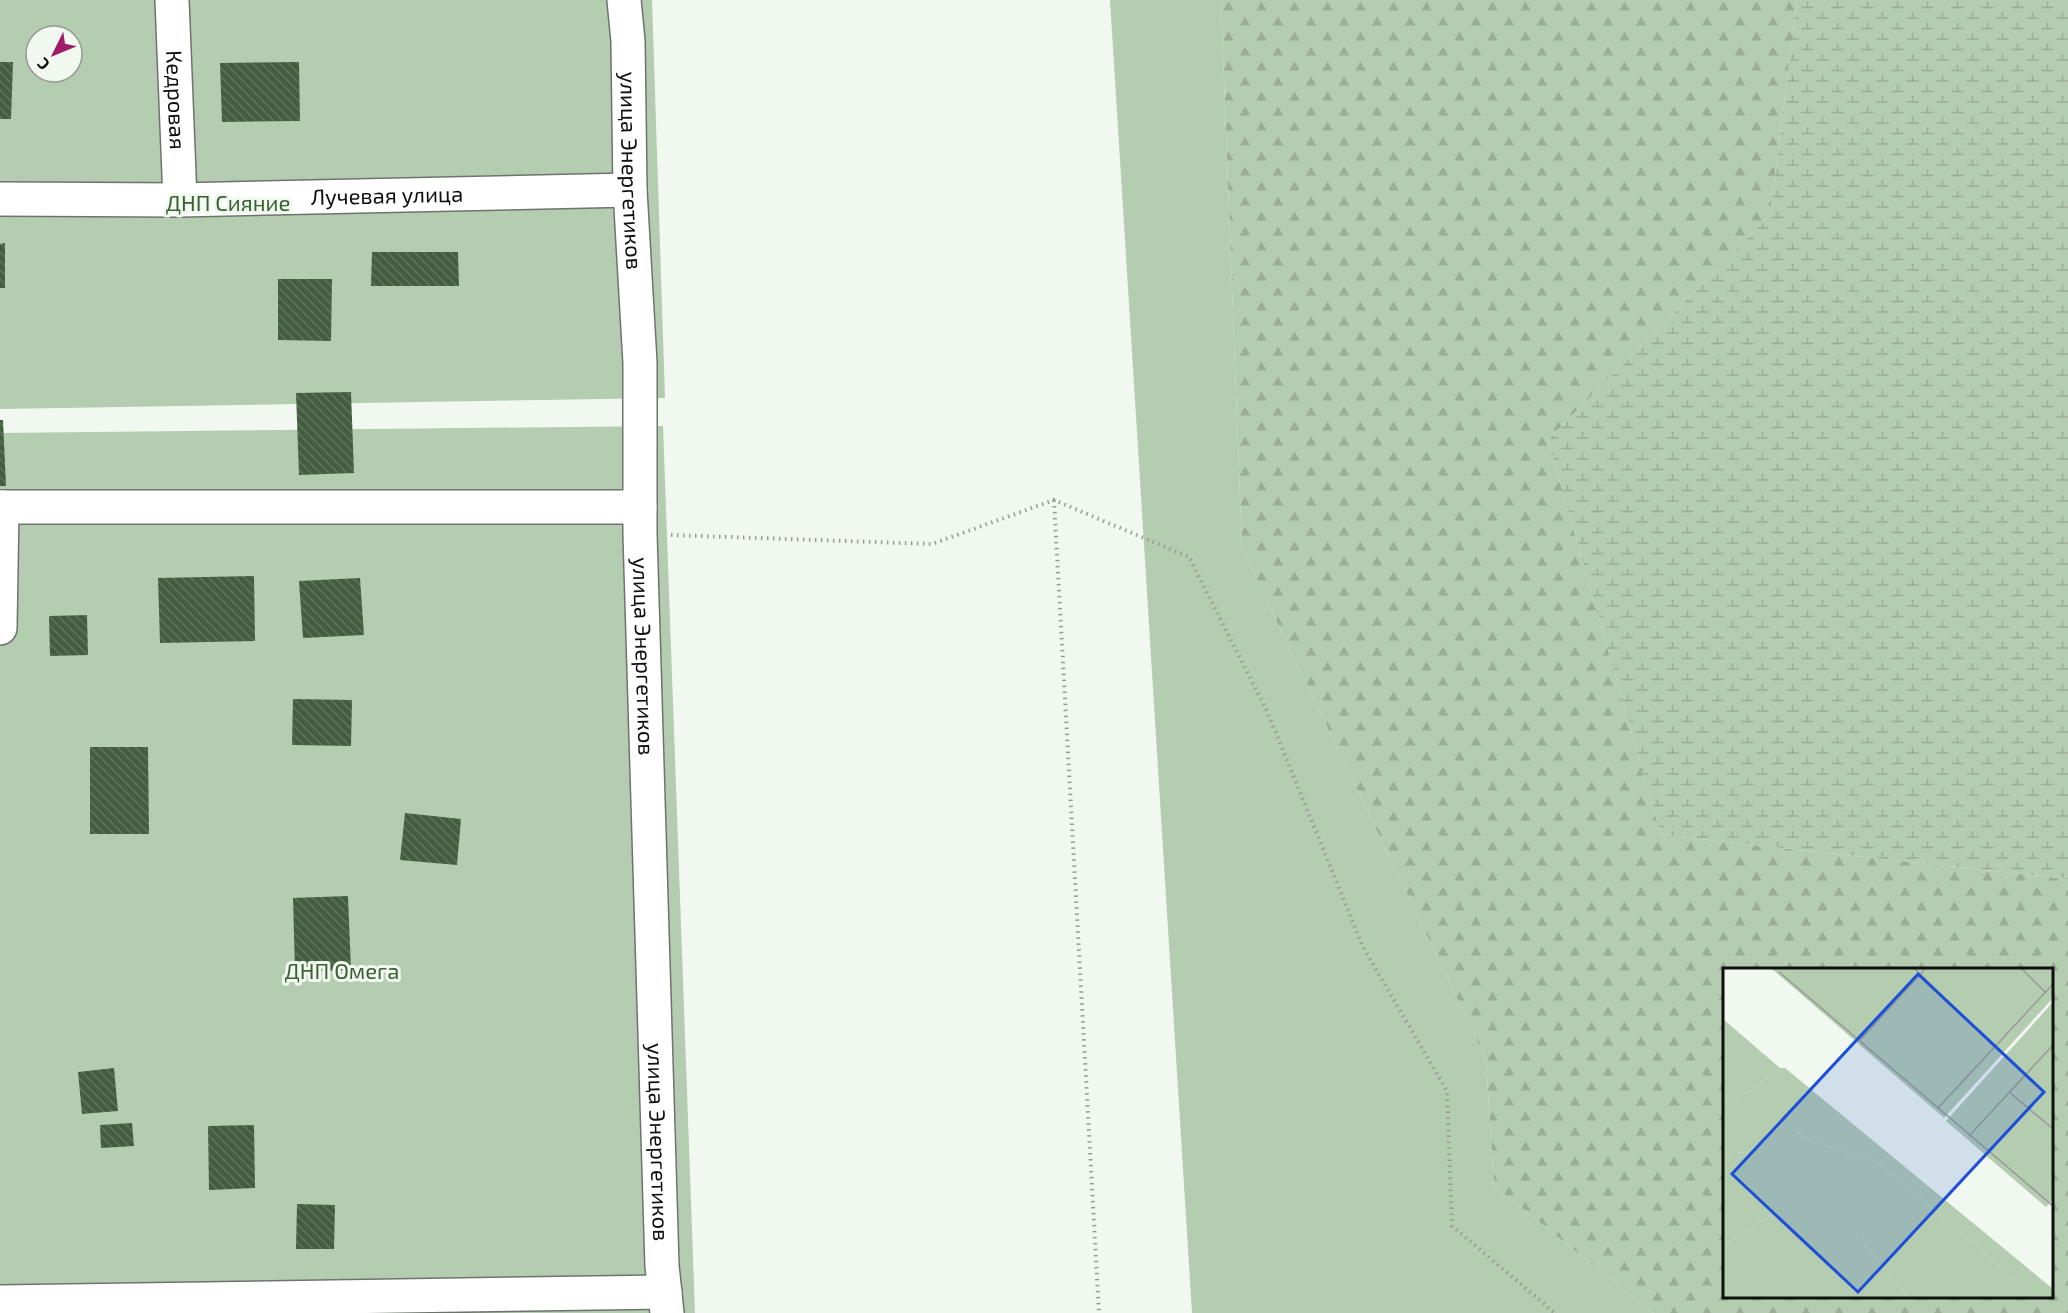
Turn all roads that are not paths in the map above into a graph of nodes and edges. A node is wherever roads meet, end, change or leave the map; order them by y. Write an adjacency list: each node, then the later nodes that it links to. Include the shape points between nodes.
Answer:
1 (172, 0): 5 (street, Кедровая)
2 (624, 0): 3 (street, улица Энергетиков)
3 (630, 190): 5 (street, Лучевая улица); 7 (street, улица Энергетиков, via 640,363)
4 (0, 199): 5 (street, Лучевая улица)
5 (180, 200)
6 (1, 507): 7 (street); 8 (street)
7 (640, 520): 10 (street, улица Энергетиков)
8 (0, 628)
9 (0, 1302): 10 (street)
10 (666, 1302)

